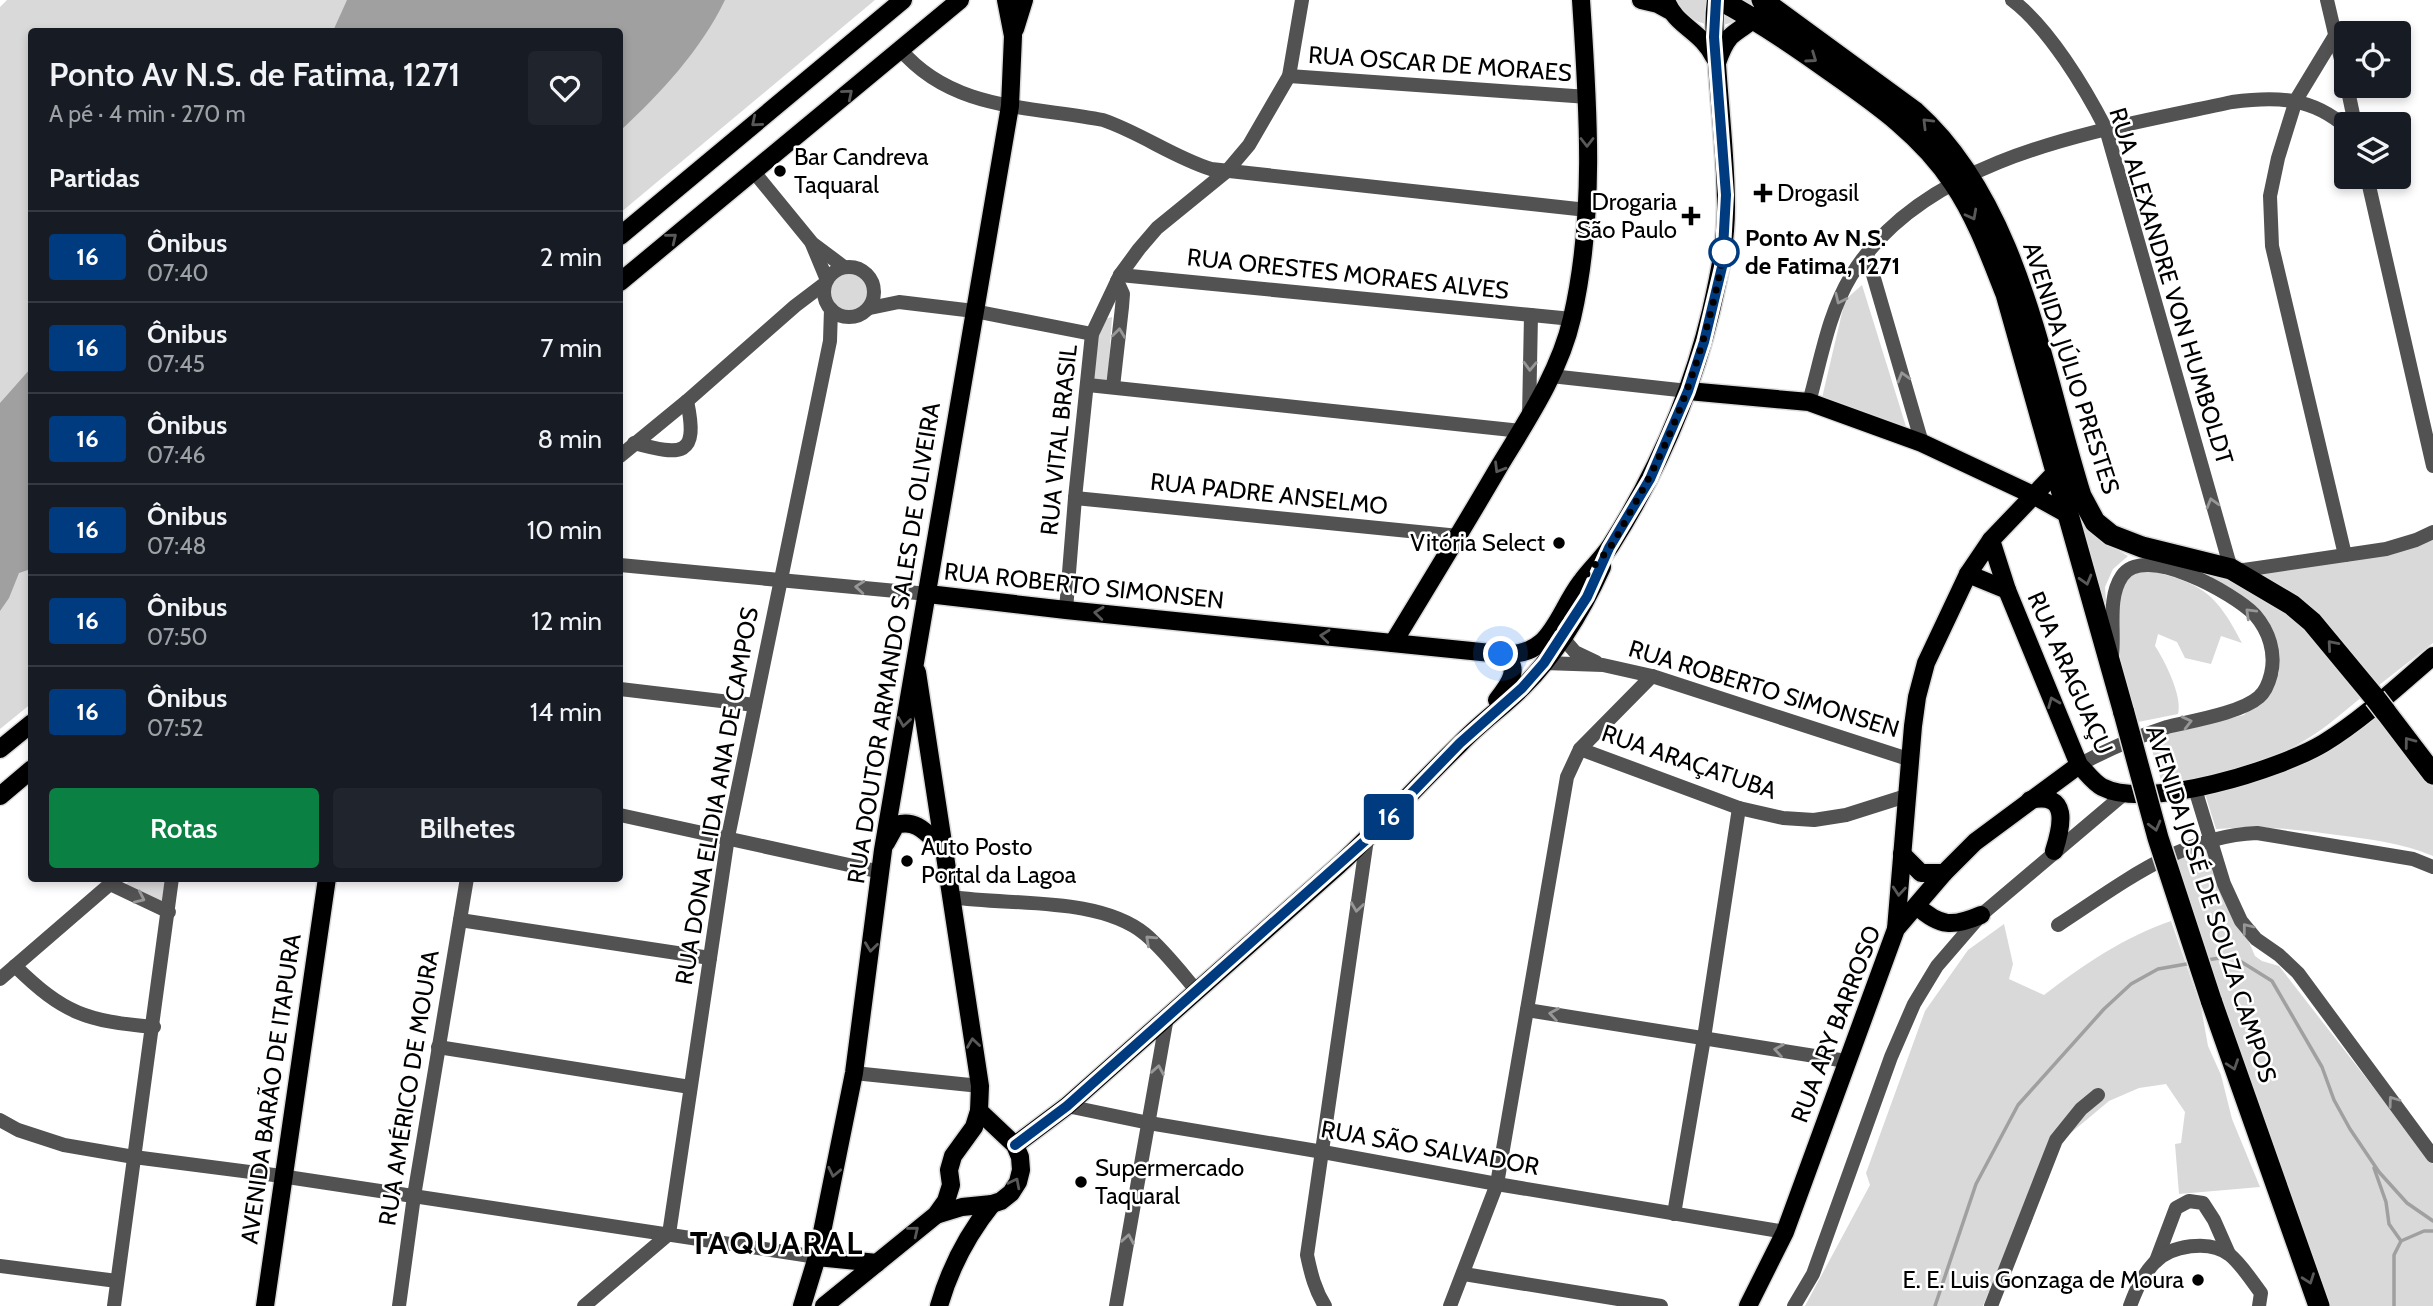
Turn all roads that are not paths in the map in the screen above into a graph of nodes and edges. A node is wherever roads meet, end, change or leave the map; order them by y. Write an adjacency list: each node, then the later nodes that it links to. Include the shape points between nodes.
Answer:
1 (903, 0): 29 (main road, one-way to 29)
2 (960, 0): 16 (main road)
3 (1006, 0): 14 (main road)
4 (1024, 0): 14 (main road)
5 (1302, 0): 18 (street, RUA VITAL BRASIL)
6 (1581, 0): 19 (main road)
7 (1642, 0): 11 (main road)
8 (1718, 0): 12 (highway, AVENIDA JÚLIO PRESTES); 17 (main road)
9 (2327, 0): 13 (street)
10 (2016, 1): 23 (street, RUA ALEXANDRE VON HUMBOLDT, via 2065,60)
11 (1667, 5): 17 (main road, via 1699,35)
12 (1762, 6): 17 (main road, via 1732,35); 26 (highway, AVENIDA JÚLIO PRESTES)
13 (2334, 26)
14 (1013, 36): 21 (main road, RUA DOUTOR ARMANDO SALES DE OLIVEIRA)
15 (2334, 37): 20 (street)
16 (900, 49): 21 (street, via 927,76 947,87); 24 (main road, one-way to 16)
17 (1717, 63): 50 (main road, via 1726,181 1724,252)
18 (1289, 76): 19 (street, RUA OSCAR DE MORAES); 25 (street, RUA VITAL BRASIL, via 1249,145)
19 (1588, 97): 28 (main road, one-way to 28)
20 (2296, 100): 22 (street); 23 (street, via 2232,102); 67 (street, via 2270,196 2272,246)
21 (1010, 106): 25 (street, via 1103,120 1192,163); 41 (main road, RUA DOUTOR ARMANDO SALES DE OLIVEIRA)
22 (2334, 119)
23 (2106, 130): 26 (street, via 2033,150); 69 (street, RUA ALEXANDRE VON HUMBOLDT, one-way to 23)
24 (754, 172): 30 (street); 34 (main road, one-way to 24)
25 (1227, 172): 28 (street); 33 (street, RUA VITAL BRASIL, via 1157,228)
26 (1961, 180): 31 (street, via 1909,210); 58 (highway, AVENIDA JÚLIO PRESTES, one-way to 58, via 2006,294); 65 (highway, AVENIDA JÚLIO PRESTES, via 1996,225 2021,289 2081,496 2091,516 2111,535)
27 (2370, 189): 57 (street)
28 (1587, 210): 44 (main road)
29 (623, 233)
30 (811, 243): 32 (street); 35 (street)
31 (1867, 254): 52 (street, one-way to 52, via 1836,306); 55 (street, one-way to 31)
32 (845, 267): 35 (street); 36 (street, via 862,269)
33 (1119, 278): 42 (street, RUA ORESTES MORAES ALVES); 45 (street, RUA VITAL BRASIL); 49 (street, RUA VITAL BRASIL, one-way to 33, via 1123,294)
34 (623, 280)
35 (825, 282): 38 (street); 39 (street)
36 (873, 282): 37 (street); 40 (street)
37 (899, 302): 40 (street); 41 (street)
38 (795, 306): 39 (street); 51 (street)
39 (830, 308): 43 (street); 46 (street, RUA DONA ELIDIA ANA DE CAMPOS)
40 (870, 308): 43 (street)
41 (974, 311): 45 (street); 74 (main road, RUA DOUTOR ARMANDO SALES DE OLIVEIRA)
42 (1531, 315): 44 (street, RUA ORESTES MORAES ALVES); 53 (street, one-way to 53)
43 (849, 317): 46 (street, RUA DONA ELIDIA ANA DE CAMPOS)
44 (1572, 319): 47 (main road)
45 (1092, 334): 48 (street, RUA VITAL BRASIL)
46 (830, 341): 72 (street, RUA DONA ELIDIA ANA DE CAMPOS)
47 (1552, 376): 50 (street); 53 (main road)
48 (1088, 385): 49 (street); 60 (street, RUA VITAL BRASIL)
49 (1113, 387): 53 (street)
50 (1688, 391): 52 (main road); 66 (main road, via 1650,479)
51 (687, 401): 54 (street); 54 (street, via 692,433 688,445 664,451)
52 (1810, 402): 55 (main road)
53 (1525, 424): 63 (main road, one-way to 63)
54 (634, 443): 56 (street)
55 (1922, 443): 59 (main road)
56 (623, 453)
57 (2433, 466)
58 (2056, 472): 59 (main road); 61 (highway, AVENIDA JÚLIO PRESTES)
59 (2033, 495): 61 (main road); 64 (main road)
60 (1075, 498): 63 (street, RUA PADRE ANSELMO); 75 (street, RUA VITAL BRASIL)
61 (2067, 514): 83 (highway, AVENIDA JOSÉ DE SOUZA CAMPOS, one-way to 83)
62 (2433, 532): 67 (street, via 2386,550)
63 (1459, 536): 77 (main road)
64 (1991, 540): 71 (main road); 73 (main road, RUA ARAGUAÇU)
65 (2142, 547): 69 (highway); 70 (highway)
66 (1609, 548): 76 (main road); 78 (main road, via 1577,587 1541,644 1518,655)
67 (2345, 555): 69 (street)
68 (623, 565): 72 (street, RUA ROBERTO SIMONSEN)
69 (2229, 569): 70 (highway); 94 (highway, one-way to 69, via 2312,622 2292,605)
70 (2174, 570): 83 (street, RUA ARY BARROSO, via 2139,565 2123,575 2114,602); 92 (street, RUA ARY BARROSO, one-way to 70, via 2122,742 2252,702 2269,681 2273,653 2255,615 2235,599)
71 (1968, 574): 73 (main road); 91 (main road, via 1926,663)
72 (780, 579): 74 (street, RUA ROBERTO SIMONSEN, one-way to 72); 86 (street, RUA DONA ELIDIA ANA DE CAMPOS)
73 (2007, 590): 92 (main road, RUA ARAGUAÇU, one-way to 73)
74 (928, 594): 75 (main road, RUA ROBERTO SIMONSEN); 79 (main road, RUA DOUTOR ARMANDO SALES DE OLIVEIRA)
75 (1066, 610): 77 (main road, RUA ROBERTO SIMONSEN, one-way to 75)
76 (1562, 637): 81 (main road); 82 (street, RUA ROBERTO SIMONSEN, via 1575,652)
77 (1393, 643): 78 (main road, RUA ROBERTO SIMONSEN)
78 (1501, 654): 81 (main road); 88 (main road, via 1513,665 1513,677)
79 (915, 655): 105 (main road); 106 (main road, RUA DOUTOR ARMANDO SALES DE OLIVEIRA, one-way to 106)
80 (2432, 659): 95 (main road, RUA ARAGUAÇU, via 2346,728 2308,752)
81 (1544, 663): 82 (street, RUA ROBERTO SIMONSEN); 88 (main road)
82 (1603, 665): 84 (street, RUA ROBERTO SIMONSEN)
83 (2111, 667): 179 (highway, AVENIDA JOSÉ DE SOUZA CAMPOS, one-way to 179, bridge, via 2158,838)
84 (1652, 676): 90 (street); 91 (street, RUA ROBERTO SIMONSEN)
85 (623, 689): 86 (street)
86 (755, 705): 102 (street, RUA DONA ELIDIA ANA DE CAMPOS)
87 (28, 726): 89 (main road)
88 (1475, 729): 103 (main road)
89 (0, 749)
90 (1580, 749): 100 (street, RUA ARAÇATUBA); 129 (street, via 1561,805)
91 (1910, 760): 98 (main road)
92 (2079, 765): 96 (main road, RUA ARAGUAÇU, via 2101,787); 99 (main road, RUA ARY BARROSO)
93 (28, 772): 97 (main road)
94 (2433, 774)
95 (2195, 789): 96 (main road, RUA ARAGUAÇU); 104 (street)
96 (2124, 794): 107 (street)
97 (0, 796)
98 (1906, 796): 100 (street, RUA ARAÇATUBA, via 1814,820); 108 (main road)
99 (2030, 800): 107 (main road, via 2043,797 2053,801 2062,815); 111 (main road, RUA ARY BARROSO, via 1975,842)
100 (1739, 807): 132 (street)
101 (623, 816): 102 (street)
102 (728, 837): 110 (street); 125 (street, RUA DONA ELIDIA ANA DE CAMPOS)
103 (1367, 839): 128 (main road); 144 (street, one-way to 144)
104 (2210, 841): 109 (street, via 2257,833 2413,859); 123 (street, via 2167,856); 145 (street, one-way to 104, via 2298,973 2241,921)
105 (943, 848): 106 (main road, via 915,824 905,822 896,825); 118 (main road)
106 (883, 850): 110 (main road, RUA DOUTOR ARMANDO SALES DE OLIVEIRA)
107 (2054, 851): 121 (street)
108 (1902, 854): 111 (main road, via 1921,873); 124 (main road, one-way to 124)
109 (2433, 867)
110 (881, 872): 135 (main road, RUA DOUTOR ARMANDO SALES DE OLIVEIRA, one-way to 135)
111 (1944, 873): 119 (main road, RUA ARY BARROSO)
112 (112, 882): 126 (street)
113 (115, 882): 120 (street, one-way to 120)
114 (173, 882): 120 (street)
115 (316, 882): 147 (main road, AVENIDA BARÃO DE ITAPURA)
116 (326, 882): 147 (main road, AVENIDA BARÃO DE ITAPURA)
117 (466, 882): 122 (street, RUA AMÉRICO DE MOURA)
118 (952, 897): 128 (street, one-way to 118, via 1145,934 1125,922 1080,908); 136 (main road, one-way to 118)
119 (1917, 906): 121 (main road, via 1944,924); 124 (main road, RUA ARY BARROSO)
120 (169, 912): 131 (street)
121 (1981, 915): 175 (street, via 1937,966 1914,1004 1813,1274)
122 (460, 920): 125 (street); 133 (street, RUA AMÉRICO DE MOURA)
123 (2058, 925)
124 (1896, 929): 134 (main road, RUA ARY BARROSO)
125 (710, 958): 137 (street, RUA DONA ELIDIA ANA DE CAMPOS)
126 (15, 966): 127 (street); 131 (street, via 55,1002 85,1017)
127 (0, 979)
128 (1196, 990): 130 (main road)
129 (1527, 1010): 132 (street, one-way to 129); 148 (street)
130 (1167, 1017): 139 (main road); 142 (street, one-way to 130)
131 (154, 1027): 146 (street)
132 (1704, 1038): 134 (street, one-way to 132); 152 (street)
133 (438, 1047): 137 (street); 149 (street, RUA AMÉRICO DE MOURA)
134 (1846, 1060): 153 (main road, RUA ARY BARROSO)
135 (854, 1073): 136 (street); 156 (main road, RUA DOUTOR ARMANDO SALES DE OLIVEIRA, one-way to 156)
136 (979, 1086): 140 (main road)
137 (690, 1087): 154 (street, RUA DONA ELIDIA ANA DE CAMPOS)
138 (2098, 1095): 176 (street, via 2056,1140)
139 (1067, 1106): 142 (street, RUA SÃO SALVADOR); 143 (main road)
140 (979, 1111): 143 (main road); 151 (main road, via 974,1127 953,1156 951,1185)
141 (0, 1120): 146 (street, via 64,1145)
142 (1149, 1123): 144 (street, RUA SÃO SALVADOR); 170 (street, one-way to 142)
143 (1015, 1145): 150 (main road, one-way to 143, via 1011,1193 1018,1182 1020,1157)
144 (1323, 1152): 148 (street, RUA SÃO SALVADOR); 171 (street, via 1307,1255)
145 (2433, 1156)
146 (134, 1157): 147 (street); 161 (street)
147 (279, 1176): 149 (street); 163 (main road, AVENIDA BARÃO DE ITAPURA); 164 (main road, AVENIDA BARÃO DE ITAPURA)
148 (1497, 1184): 152 (street, RUA SÃO SALVADOR); 160 (street)
149 (414, 1196): 154 (street); 165 (street, RUA AMÉRICO DE MOURA)
150 (992, 1204): 151 (main road); 169 (main road, via 957,1257)
151 (936, 1214): 158 (main road, one-way to 151)
152 (1674, 1214): 153 (street, RUA SÃO SALVADOR)
153 (1785, 1232): 174 (main road, RUA ARY BARROSO)
154 (668, 1234): 156 (street); 166 (street)
155 (2229, 1254): 157 (street, via 2211,1246 2191,1246); 157 (street, via 2203,1203 2189,1201 2176,1208); 178 (street, via 2260,1293)
156 (817, 1256): 158 (main road); 167 (main road, RUA DOUTOR ARMANDO SALES DE OLIVEIRA)
157 (2156, 1261): 177 (street, via 2141,1279)
158 (877, 1263): 168 (main road)
159 (0, 1266): 161 (street)
160 (1464, 1274): 172 (street); 173 (street)
161 (117, 1281): 162 (street)
162 (114, 1306)
163 (255, 1306)
164 (265, 1306)
165 (400, 1306)
166 (584, 1306)
167 (802, 1306)
168 (824, 1306)
169 (939, 1306)
170 (1116, 1306)
171 (1325, 1306)
172 (1450, 1306)
173 (1661, 1306)
174 (1748, 1306)
175 (1794, 1306)
176 (1991, 1306)
177 (2130, 1306)
178 (2259, 1306)
179 (2319, 1306)

